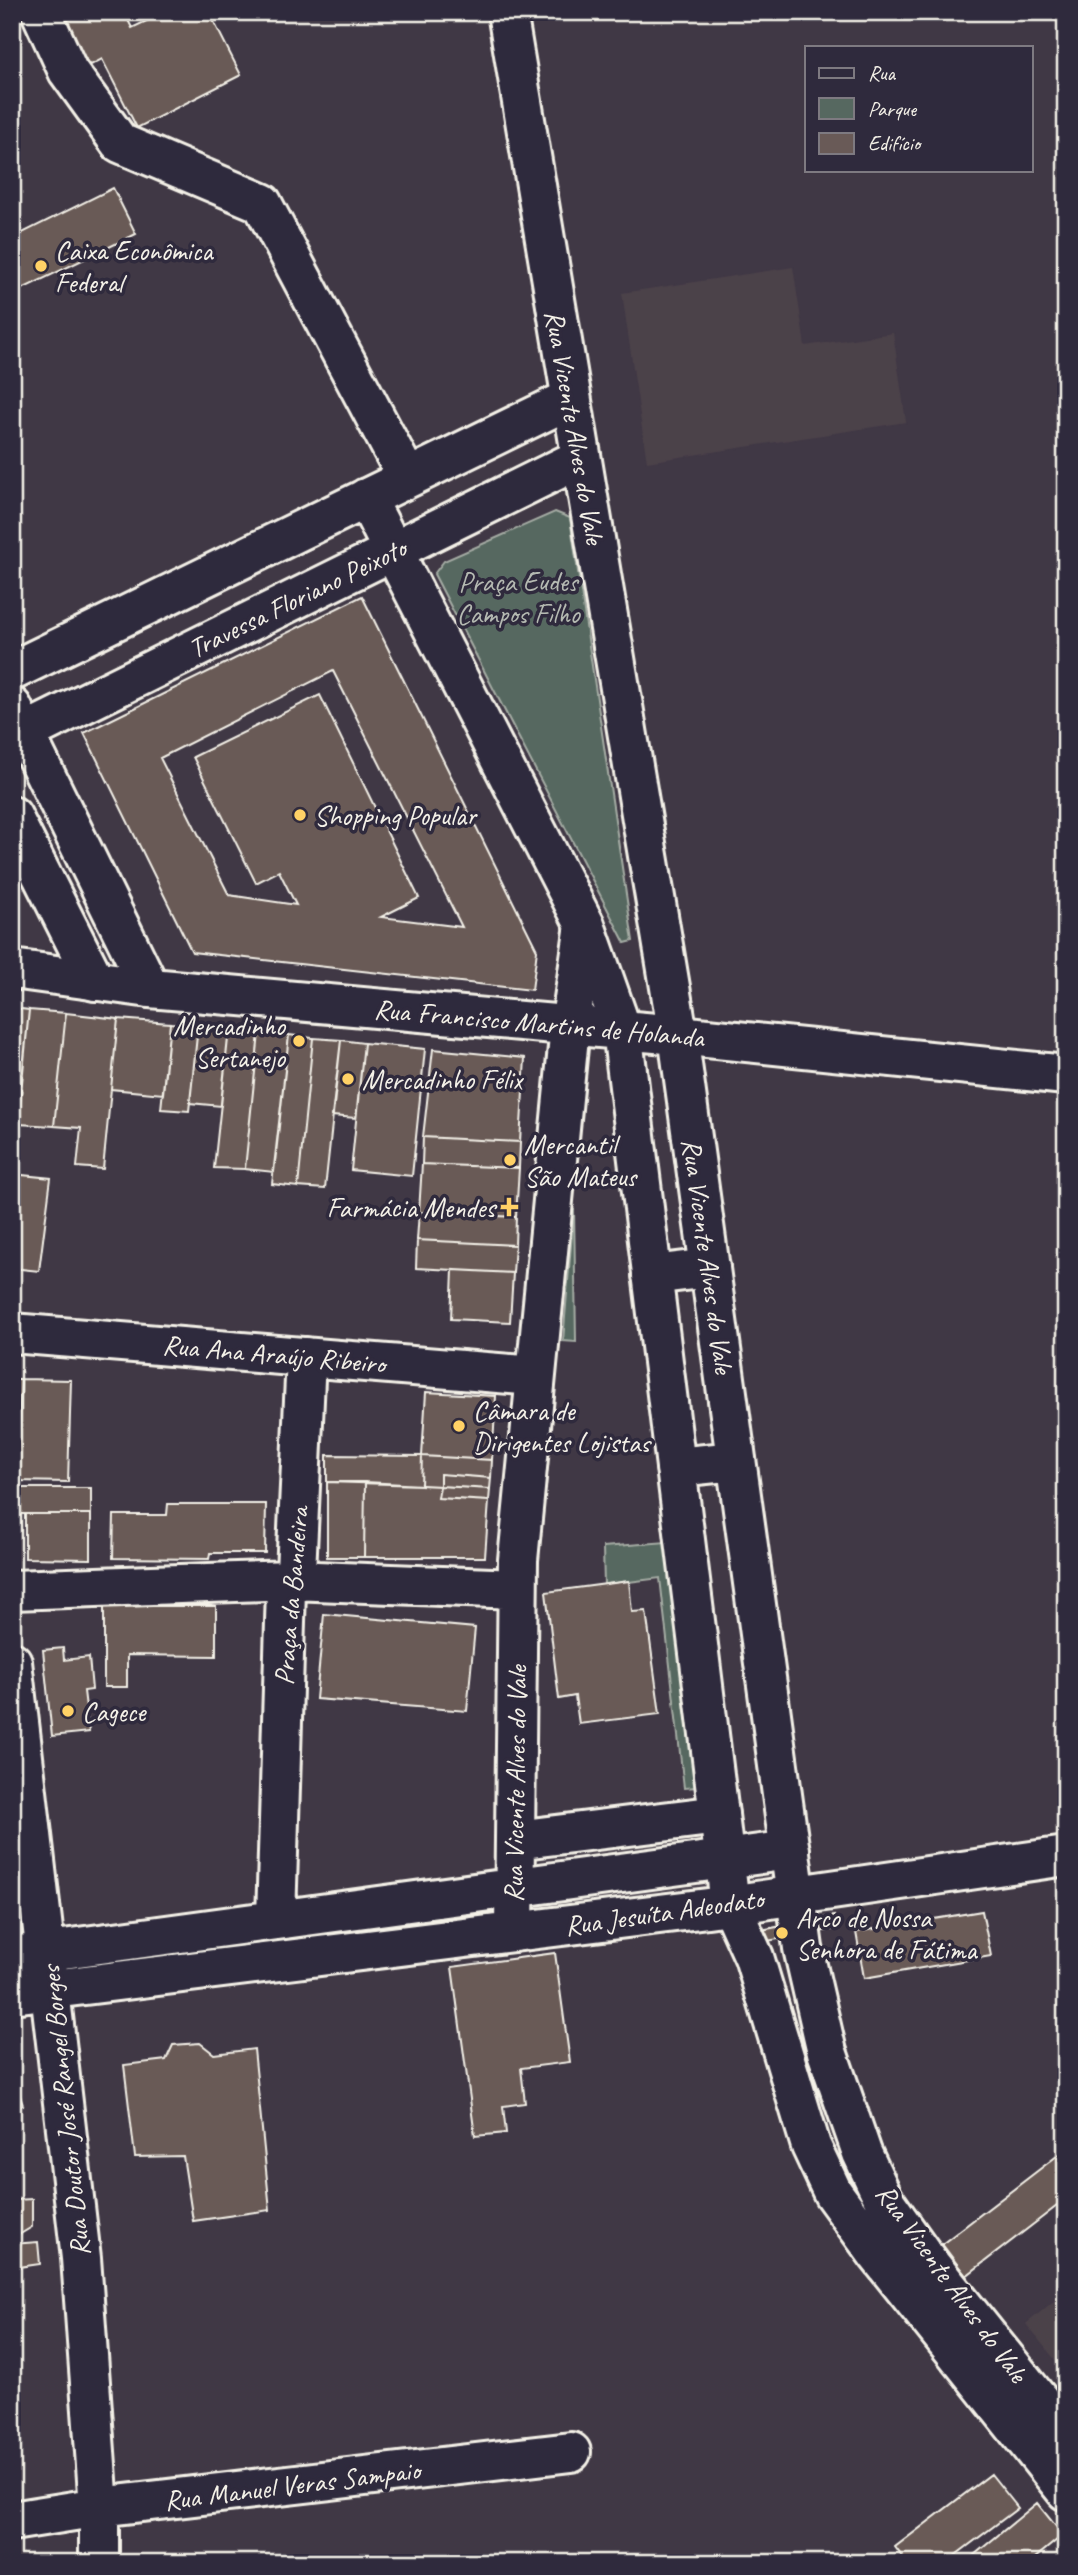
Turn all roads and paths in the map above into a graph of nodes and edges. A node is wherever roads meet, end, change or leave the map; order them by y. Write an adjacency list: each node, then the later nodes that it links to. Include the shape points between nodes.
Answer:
1 (41, 12): 5 (street, via 68,71 120,143 262,202)
2 (507, 12): 3 (street, Rua Vicente Alves do Vale)
3 (570, 399): 4 (street, Rua Vicente Alves do Vale); 5 (street)
4 (581, 458): 7 (street, Travessa Floriano Peixoto); 19 (street, Rua Vicente Alves do Vale)
5 (407, 477): 6 (street)
6 (366, 498): 7 (street); 8 (street)
7 (392, 551): 9 (street, Travessa Floriano Peixoto); 13 (street)
8 (189, 584): 9 (street); 10 (street)
9 (216, 638): 11 (street, Travessa Floriano Peixoto)
10 (12, 671)
11 (16, 726): 16 (street)
12 (12, 816): 15 (street)
13 (585, 925): 17 (street, Rua Vicente Alves do Vale); 18 (street)
14 (12, 969): 15 (street, Rua Francisco Martins de Holanda)
15 (95, 981): 16 (street, Rua Francisco Martins de Holanda)
16 (150, 988): 17 (street, Rua Francisco Martins de Holanda)
17 (570, 1026): 18 (street, Rua Francisco Martins de Holanda); 25 (street, Rua Vicente Alves do Vale)
18 (622, 1030): 19 (street, Rua Francisco Martins de Holanda); 22 (street, Rua Vicente Alves do Vale)
19 (678, 1035): 20 (street, Rua Francisco Martins de Holanda); 21 (street, Rua Vicente Alves do Vale)
20 (1066, 1075)
21 (710, 1268): 22 (street); 26 (street, Rua Vicente Alves do Vale)
22 (652, 1275): 27 (street, Rua Vicente Alves do Vale)
23 (12, 1333): 24 (street, Rua Ana Araújo Ribeiro)
24 (306, 1357): 25 (street, Rua Ana Araújo Ribeiro); 28 (street, Praça da Bandeira, via 296,1572)
25 (535, 1376): 29 (street, Rua Vicente Alves do Vale)
26 (736, 1461): 27 (street); 34 (street, Rua Vicente Alves do Vale)
27 (676, 1467): 32 (street, Rua Vicente Alves do Vale)
28 (291, 1580): 29 (street); 30 (street); 40 (street, Praça da Bandeira, via 286,1589)
29 (517, 1589): 33 (street, Rua Vicente Alves do Vale)
30 (12, 1590)
31 (12, 1662): 42 (street, Rua Doutor José Rangel Borges)
32 (719, 1815): 33 (street); 36 (street, Rua Vicente Alves do Vale)
33 (515, 1840): 37 (street, Rua Vicente Alves do Vale)
34 (790, 1850): 36 (street, Rua Jesuíta Adeodato); 38 (street, Rua Vicente Alves do Vale)
35 (1066, 1856): 38 (street, Rua Jesuíta Adeodato)
36 (725, 1861): 37 (street, Rua Jesuíta Adeodato); 39 (street, Rua Vicente Alves do Vale)
37 (514, 1889): 40 (street, Rua Jesuíta Adeodato); 41 (street, Rua Vicente Alves do Vale)
38 (797, 1894): 39 (street, Rua Jesuíta Adeodato); 45 (street, Rua Vicente Alves do Vale, via 803,1948 827,2052 862,2153 884,2200)
39 (730, 1904): 41 (street, Rua Jesuíta Adeodato); 47 (street, Rua Vicente Alves do Vale, via 754,1957 811,2146 833,2193)
40 (276, 1919): 42 (street, Rua Jesuíta Adeodato)
41 (514, 1932): 43 (street, Rua Jesuíta Adeodato)
42 (30, 1954): 43 (street, Rua Doutor José Rangel Borges)
43 (52, 1990): 44 (street, Rua Jesuíta Adeodato); 48 (street, Rua Doutor José Rangel Borges, via 81,2258)
44 (12, 1994)
45 (1066, 2434)
46 (571, 2452): 48 (street, Rua Manuel Veras Sampaio)
47 (1066, 2491)
48 (99, 2507): 49 (street, Rua Manuel Veras Sampaio); 50 (street, Rua Doutor José Rangel Borges)
49 (12, 2521)
50 (99, 2563)

